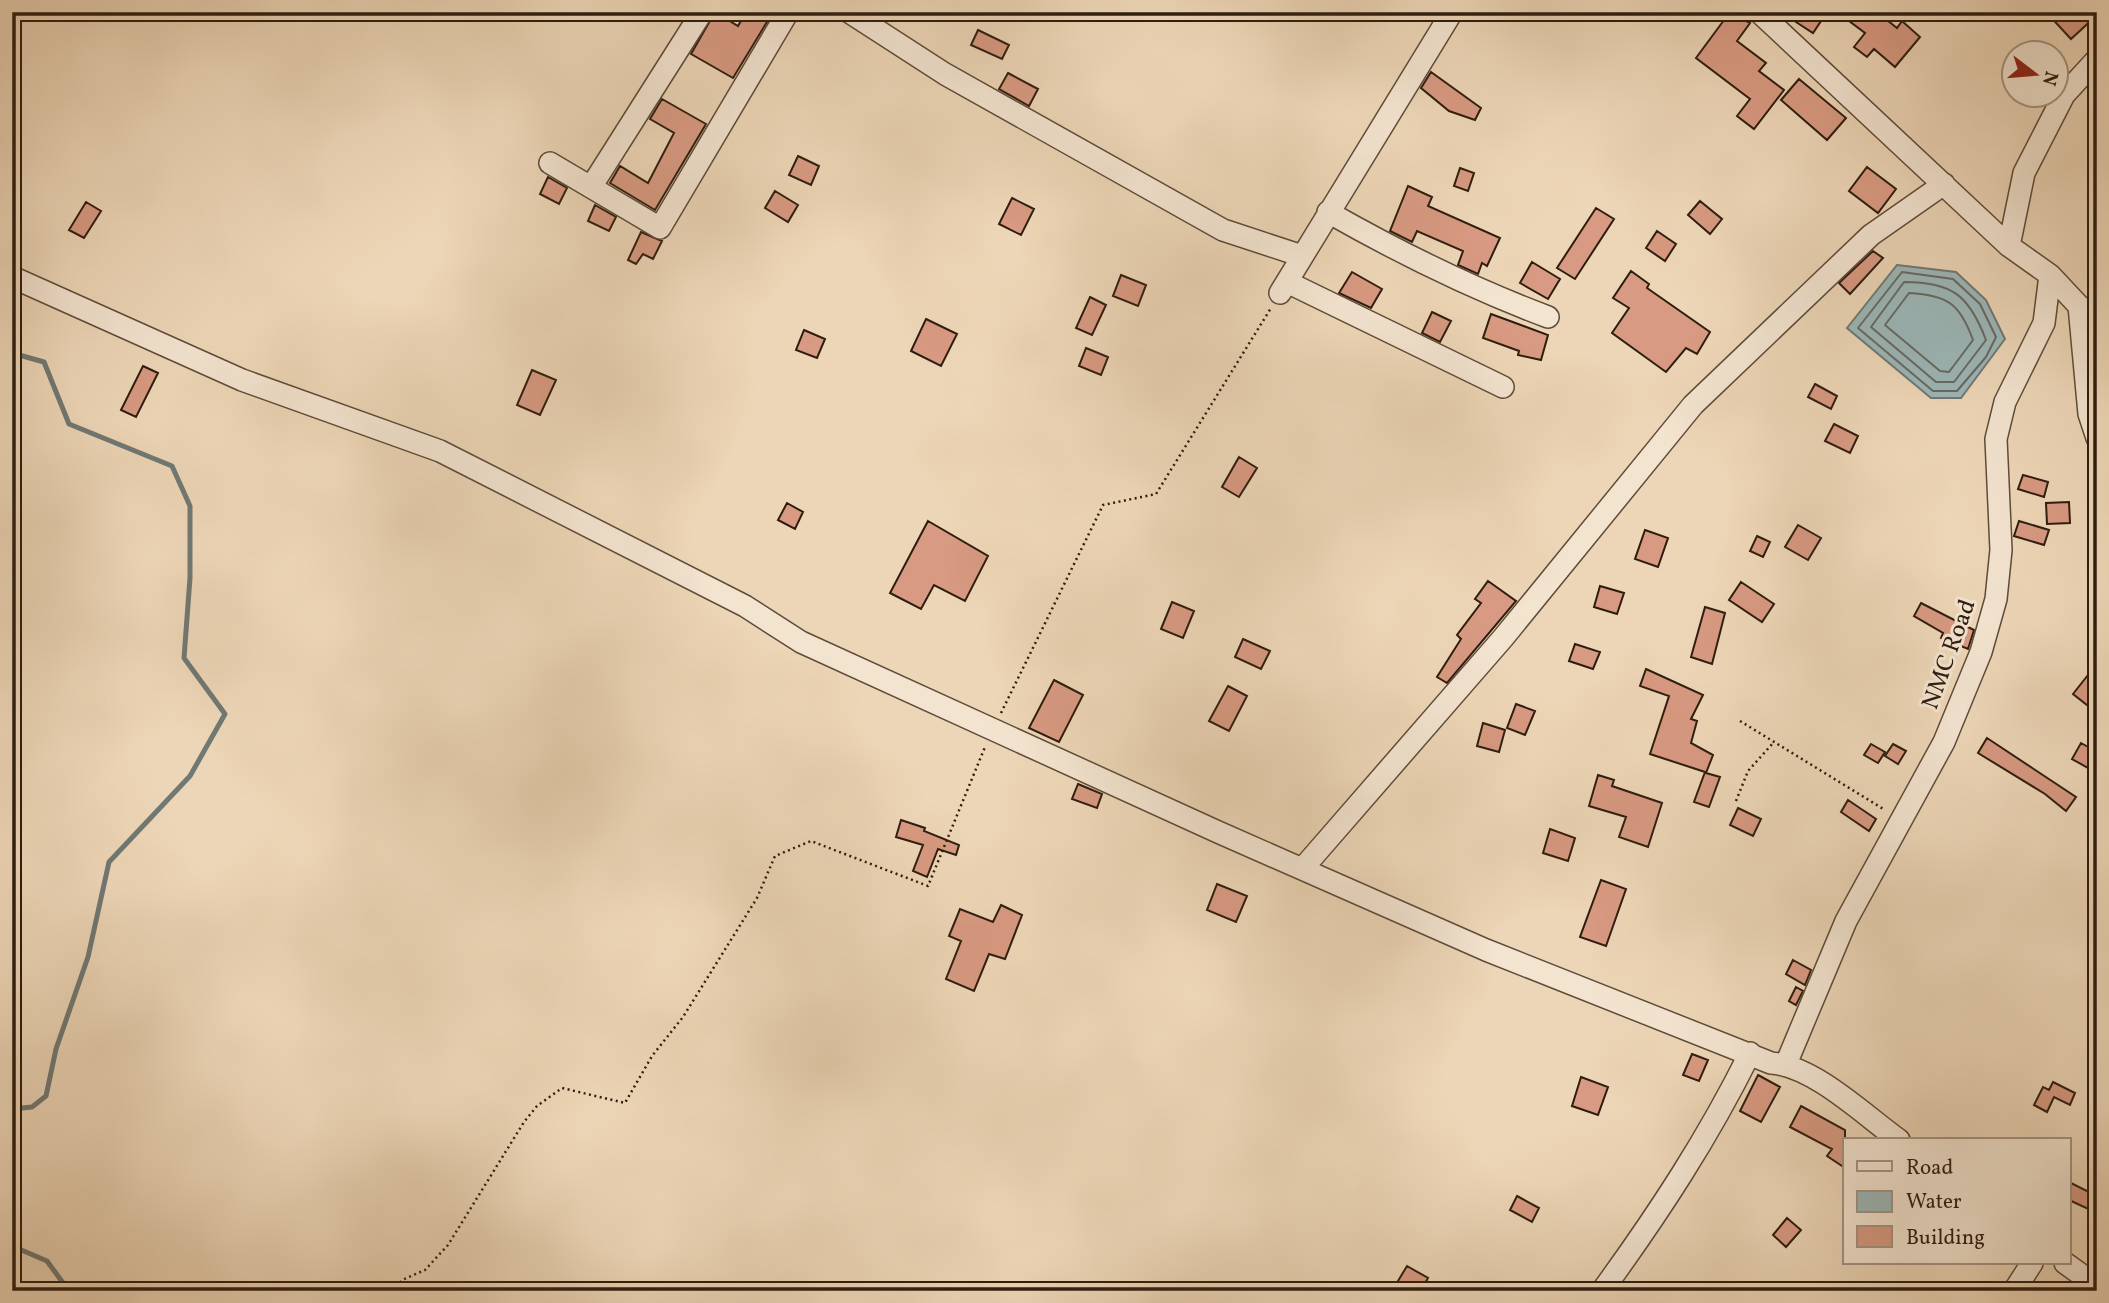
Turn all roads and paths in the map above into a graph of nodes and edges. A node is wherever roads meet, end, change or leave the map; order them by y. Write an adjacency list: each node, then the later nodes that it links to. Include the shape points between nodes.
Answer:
1 (702, 12): 9 (street)
2 (788, 12): 9 (street, via 660,228)
3 (849, 12): 12 (street, via 945,74 1223,230)
4 (1452, 12): 10 (street)
5 (1759, 12): 8 (street)
6 (2097, 59): 11 (street, via 2064,95 2024,173)
7 (550, 163): 9 (street)
8 (1944, 184): 11 (street); 25 (street, via 1871,235 1693,405 1503,638)
9 (592, 187)
10 (1328, 212): 12 (street); 17 (street, via 1413,260)
11 (2009, 246): 13 (street)
12 (1302, 256): 15 (street)
13 (2050, 275): 16 (street); 24 (street, NMC Road, via 2043,323 2005,402 1996,439 2001,550 1996,599 1981,652 1944,742)
14 (12, 277): 21 (street, via 242,380 440,451 746,606 802,642)
15 (1283, 287): 18 (street); 21 (path, via 1156,494 1103,505)
16 (2088, 312): 19 (street, via 2089,414)
17 (1548, 317)
18 (1503, 387)
19 (2097, 438)
20 (1740, 721): 22 (path)
21 (993, 729): 25 (street); 32 (path, via 928,886 811,841 775,856 757,898 625,1103 562,1087 537,1106 448,1245 425,1270 402,1280)
22 (1774, 742): 23 (path, via 1748,771); 24 (path)
23 (1736, 801)
24 (1903, 821): 27 (street, NMC Road, via 1846,921)
25 (1303, 868): 26 (street, via 1499,956)
26 (1750, 1053): 27 (street); 33 (street, via 1681,1180)
27 (1786, 1064): 28 (street, via 1813,1077)
28 (1896, 1138)
29 (2031, 1264): 34 (street)
30 (2066, 1264): 31 (street)
31 (2097, 1286)
32 (393, 1291)
33 (1602, 1291)
34 (2014, 1291)

